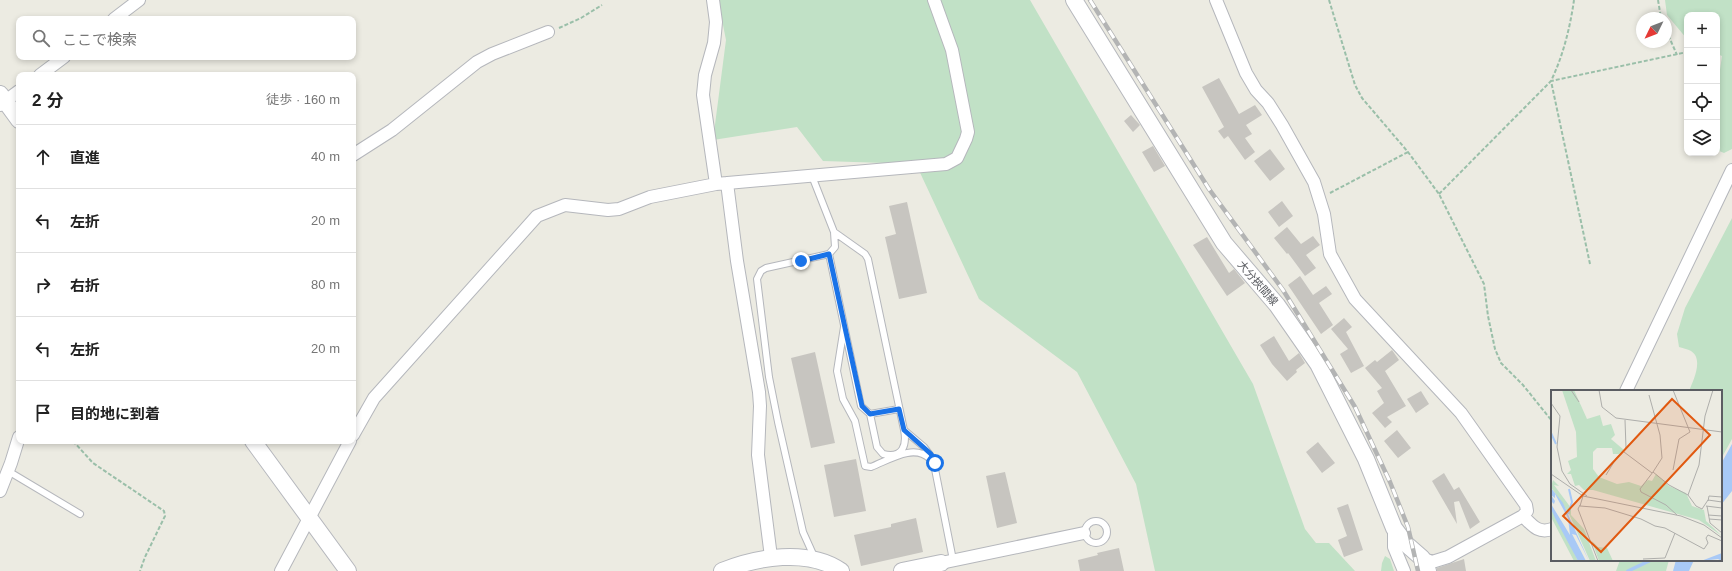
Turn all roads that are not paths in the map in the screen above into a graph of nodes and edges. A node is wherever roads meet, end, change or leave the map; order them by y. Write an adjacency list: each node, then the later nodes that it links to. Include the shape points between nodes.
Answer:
1 (139, 0): 6 (street)
2 (713, 0): 16 (street, via 716,33 705,75 703,95)
3 (934, 0): 15 (street, via 952,50 966,122 966,139 957,158 946,164)
4 (1074, 0): 34 (main road, 大分挾間線, via 1224,243 1277,305 1318,364 1366,459)
5 (1216, 0): 32 (street, via 1246,73 1282,125 1314,182 1324,214 1330,254 1355,299 1461,413 1526,505 1527,511)
6 (118, 16)
7 (548, 32): 13 (street, via 477,62 392,130)
8 (60, 60): 9 (street)
9 (44, 72)
10 (16, 93): 11 (street)
11 (2, 100): 12 (main road)
12 (16, 116)
13 (356, 153)
14 (1732, 170): 20 (street)
15 (812, 176): 16 (street); 17 (lane)
16 (722, 183): 23 (street, via 650,196 619,209 565,205 537,216 374,398); 37 (street, via 759,392 758,455)
17 (834, 232): 18 (lane, via 835,247); 21 (lane, via 865,254 868,259)
18 (829, 254): 19 (lane); 38 (lane, via 766,268 757,279 769,377 803,532)
19 (844, 327): 22 (lane, via 862,406); 28 (lane, via 837,371 843,399 855,421 865,466 871,467 914,451 924,453)
20 (1626, 390)
21 (899, 409): 22 (lane); 24 (lane)
22 (870, 414): 24 (lane, via 878,448 883,454 893,455 902,450 906,441)
23 (356, 430)
24 (904, 430): 28 (lane, via 931,454)
25 (17, 444): 29 (street)
26 (255, 444): 33 (main road)
27 (348, 444): 33 (street)
28 (935, 463): 39 (lane)
29 (8, 471): 30 (street); 31 (lane)
30 (0, 491)
31 (80, 514)
32 (1523, 516): 35 (street, via 1538,530 1545,532); 40 (street, via 1444,559)
33 (309, 517): 41 (street); 42 (main road)
34 (1394, 528): 40 (main road, 大分挾間線); 46 (street, via 1394,547)
35 (1551, 529)
36 (1084, 533): 39 (street)
37 (771, 557): 38 (main road); 43 (main road)
38 (813, 560): 44 (main road, via 827,563)
39 (946, 565): 45 (main road)
40 (1425, 565)
41 (281, 571)
42 (348, 571)
43 (722, 571)
44 (841, 571)
45 (902, 571)
46 (1404, 571)

